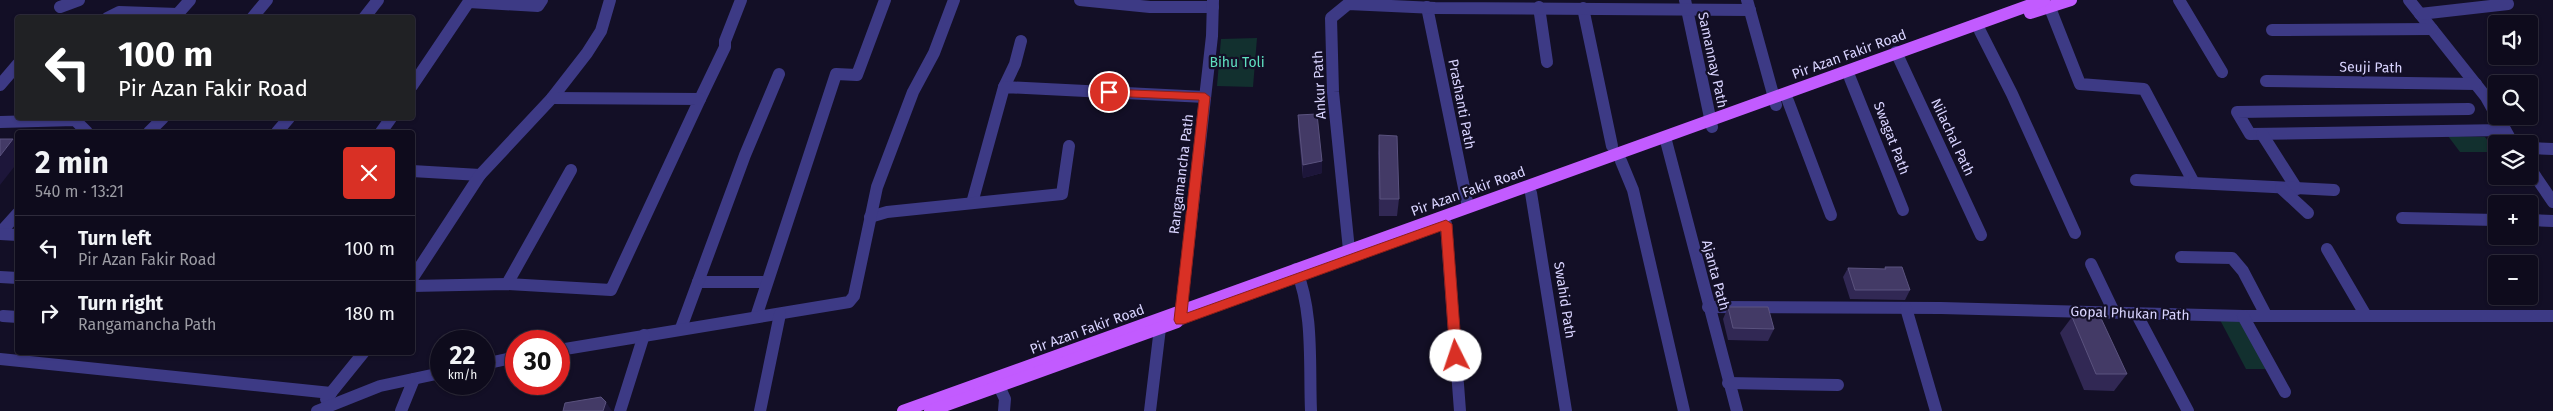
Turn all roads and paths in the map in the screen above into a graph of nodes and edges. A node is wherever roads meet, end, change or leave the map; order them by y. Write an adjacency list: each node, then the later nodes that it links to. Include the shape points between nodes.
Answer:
1 (79, 0): 17 (street)
2 (190, 0): 28 (street)
3 (267, 0): 29 (street)
4 (378, 0): 30 (street)
5 (542, 0): 14 (street, via 538,6)
6 (610, 0): 47 (street, via 600,31 587,53)
7 (741, 0): 48 (street, via 725,47)
8 (885, 0): 108 (street, via 856,75 836,74)
9 (954, 0): 89 (street, via 934,52 913,92 877,187)
10 (1080, 0): 15 (street, via 1150,6)
11 (2070, 0): 16 (main road, Pir Azan Fakir Road)
12 (2179, 0): 38 (street)
13 (2409, 0): 25 (street)
14 (469, 1): 42 (street)
15 (1213, 3): 46 (street, Rangamancha Path)
16 (2042, 3): 31 (main road, Pir Azan Fakir Road, via 2041,9); 76 (street, via 2080,84 2144,89)
17 (60, 4)
18 (1442, 4): 22 (street); 23 (street)
19 (2508, 4): 25 (street)
20 (1686, 5): 21 (street); 24 (street); 57 (street, Samannay Path)
21 (1749, 5): 49 (street)
22 (1427, 7): 84 (street, Prashanti Path); 100 (street, Ankur Path, via 1348,4 1331,18 1333,92)
23 (1539, 7): 24 (street); 36 (street)
24 (1583, 8): 67 (street)
25 (2420, 14): 32 (street)
26 (113, 15): 27 (street, via 119,12)
27 (162, 15)
28 (177, 15)
29 (254, 15)
30 (366, 15)
31 (1977, 28): 35 (main road, Pir Azan Fakir Road); 96 (street, via 2012,94)
32 (2432, 29): 33 (street); 44 (street)
33 (2272, 30)
34 (1021, 41): 45 (street)
35 (1898, 56): 40 (main road, Pir Azan Fakir Road); 49 (main road, Pir Azan Fakir Road); 98 (street, Nilachal Path)
36 (1547, 62)
37 (15, 67): 43 (street)
38 (2222, 72)
39 (779, 74): 107 (street)
40 (1850, 78): 49 (main road, Pir Azan Fakir Road); 85 (street, Swagat Path)
41 (2266, 81): 44 (street, Seuji Path)
42 (415, 82)
43 (0, 84)
44 (2476, 84): 50 (street)
45 (1004, 87): 46 (street); 83 (street)
46 (1205, 97): 119 (street, Rangamancha Path)
47 (552, 98): 48 (street); 73 (street)
48 (700, 99): 109 (street, via 611,290)
49 (1779, 101): 57 (main road, Pir Azan Fakir Road); 87 (street)
50 (2488, 102)
51 (2469, 109): 63 (street, via 2237,112 2250,134)
52 (39, 120): 56 (street)
53 (75, 120): 59 (street)
54 (161, 120): 60 (street)
55 (287, 120): 61 (street)
56 (0, 122)
57 (1711, 124): 65 (main road, Pir Azan Fakir Road)
58 (2502, 125): 62 (street)
59 (85, 130)
60 (151, 130)
61 (280, 130)
62 (2505, 130): 63 (street); 64 (street)
63 (2262, 134): 78 (street)
64 (2508, 135)
65 (1666, 142): 70 (main road, Pir Azan Fakir Road); 84 (main road, Pir Azan Fakir Road); 111 (street, Ajanta Path)
66 (1069, 146): 83 (street, via 1062,194)
67 (1612, 146)
68 (2538, 148): 69 (street)
69 (2553, 149)
70 (1622, 161): 81 (main road, Pir Azan Fakir Road); 148 (street, via 1633,190)
71 (571, 170): 109 (street)
72 (415, 171): 73 (street)
73 (480, 175): 104 (street)
74 (2538, 177): 79 (street)
75 (2136, 180): 76 (street)
76 (2194, 182): 77 (street)
77 (2281, 188): 78 (street); 86 (street)
78 (2297, 189): 80 (street)
79 (2548, 189): 82 (street)
80 (2334, 190)
81 (1531, 193): 94 (main road, Pir Azan Fakir Road); 147 (street, Swahid Path)
82 (2553, 202)
83 (972, 203): 89 (street, via 887,212)
84 (1468, 208): 100 (main road, Pir Azan Fakir Road)
85 (1903, 210)
86 (2308, 213)
87 (1830, 215)
88 (15, 217): 95 (street)
89 (870, 217): 115 (street, via 854,296 844,304)
90 (2402, 218): 91 (street)
91 (2488, 220)
92 (2538, 220): 93 (street)
93 (2553, 221)
94 (1446, 224): 103 (main road, Pir Azan Fakir Road); 146 (street)
95 (0, 233): 97 (street)
96 (2075, 233)
97 (15, 235)
98 (1981, 236)
99 (2327, 249): 116 (street)
100 (1349, 250): 103 (main road, Pir Azan Fakir Road)
101 (2181, 257): 117 (street, via 2232,258 2243,271)
102 (2092, 264): 113 (street)
103 (1298, 273): 119 (main road, Pir Azan Fakir Road); 145 (street, via 1306,311)
104 (415, 274)
105 (0, 277): 106 (street)
106 (15, 278)
107 (698, 282): 108 (street); 124 (street)
108 (767, 282): 123 (street)
109 (507, 284): 110 (street)
110 (415, 286)
111 (1708, 307): 112 (street, Gopal Phukan Path); 132 (street, Ajanta Path)
112 (1906, 308): 113 (street, Gopal Phukan Path); 150 (street)
113 (2114, 312): 114 (street, Gopal Phukan Path)
114 (2136, 313): 120 (street, Gopal Phukan Path); 151 (street)
115 (780, 314): 123 (street); 140 (street)
116 (2365, 314): 117 (street, Gopal Phukan Path); 121 (street, Gopal Phukan Path)
117 (2266, 315): 120 (street, Gopal Phukan Path)
118 (3, 316): 122 (street)
119 (1180, 316): 125 (main road, Pir Azan Fakir Road); 141 (main road, Pir Azan Fakir Road)
120 (2244, 316): 135 (street)
121 (2553, 316)
122 (15, 317)
123 (756, 317): 124 (street)
124 (681, 328): 126 (street)
125 (1160, 328): 134 (main road, Pir Azan Fakir Road); 144 (street)
126 (644, 335): 127 (street); 139 (street)
127 (570, 348)
128 (362, 355): 136 (street)
129 (0, 359): 136 (street)
130 (430, 375): 131 (street)
131 (414, 379): 137 (street, via 380,386); 138 (street)
132 (1728, 383): 133 (street); 149 (street, Ajanta Path)
133 (1838, 385)
134 (999, 386): 142 (main road, Pir Azan Fakir Road); 143 (street, via 1005,399)
135 (2285, 392)
136 (331, 393): 137 (street)
137 (317, 411)
138 (401, 411)
139 (620, 411)
140 (760, 411)
141 (903, 411)
142 (930, 411)
143 (1004, 411)
144 (1150, 411)
145 (1311, 411)
146 (1460, 411)
147 (1566, 411)
148 (1684, 411)
149 (1737, 411)
150 (1936, 411)
151 (2188, 411)

